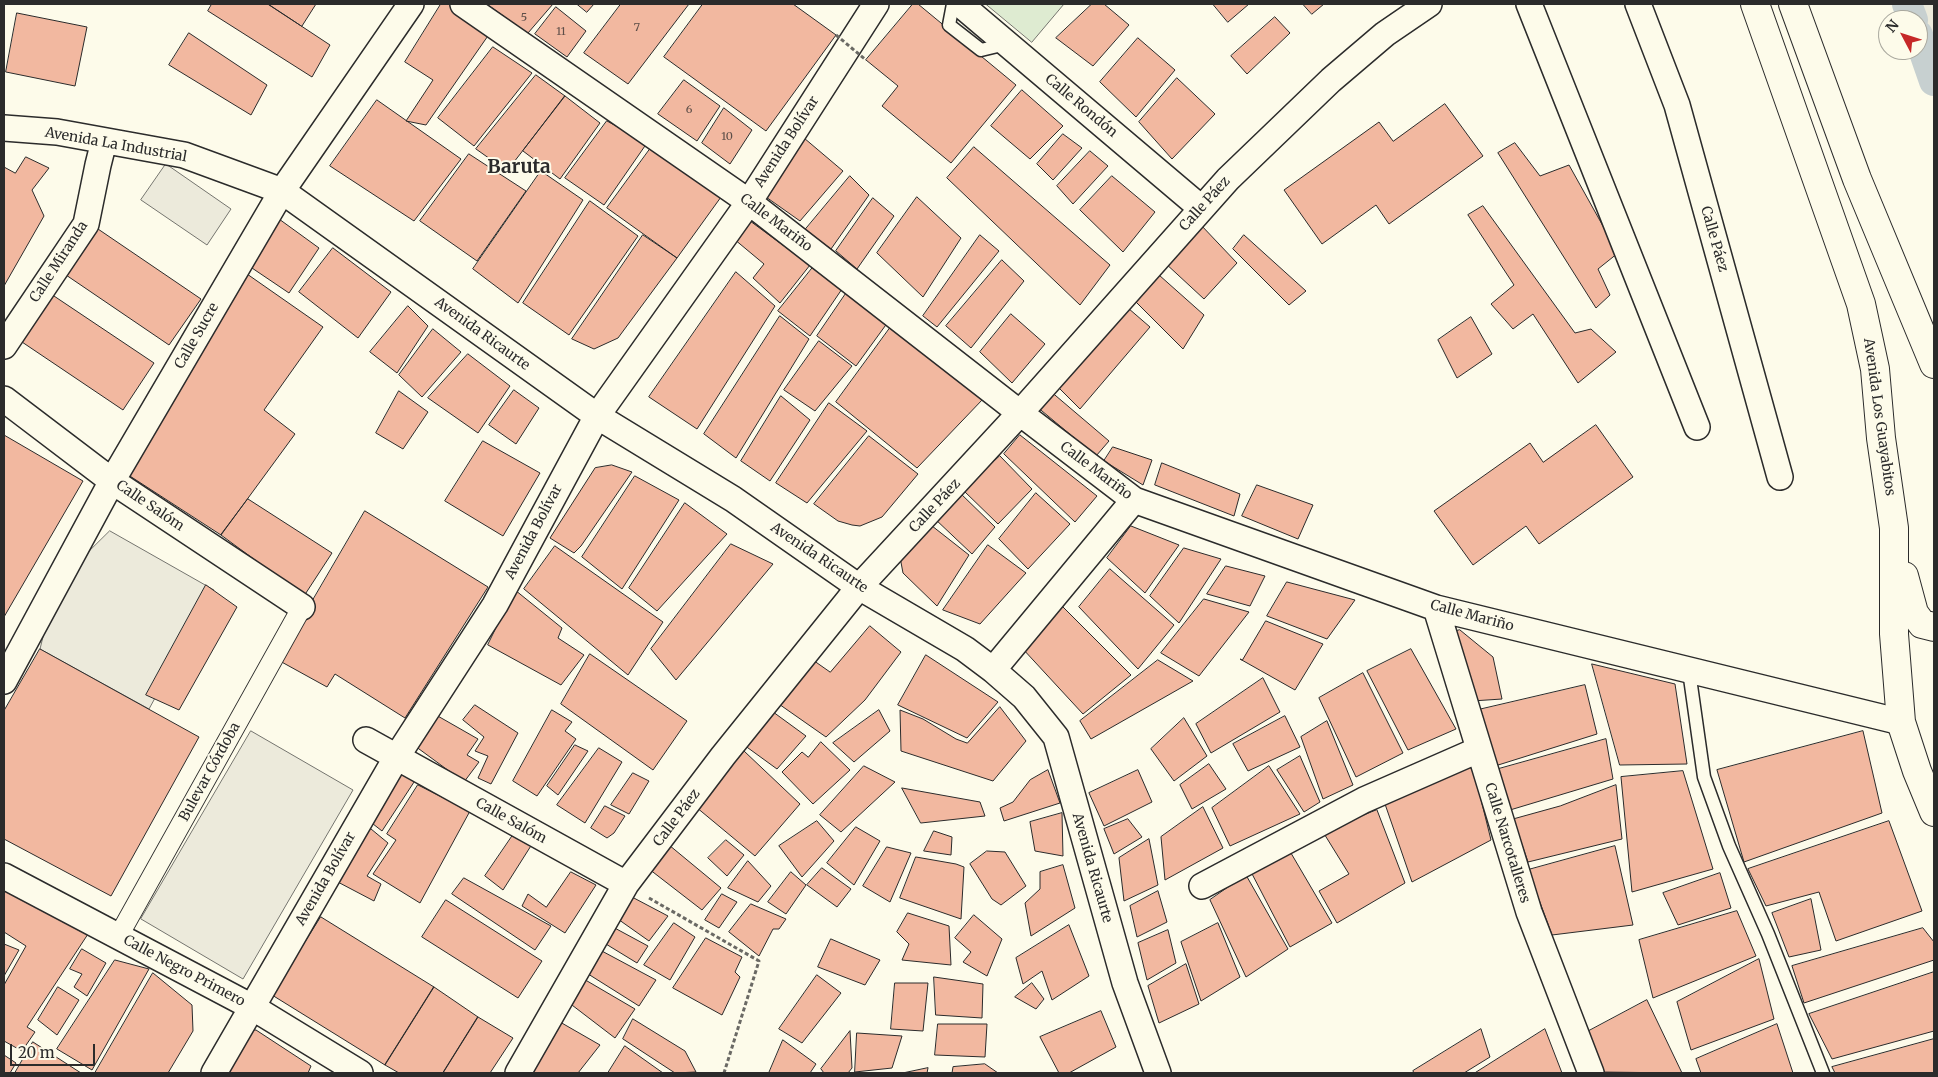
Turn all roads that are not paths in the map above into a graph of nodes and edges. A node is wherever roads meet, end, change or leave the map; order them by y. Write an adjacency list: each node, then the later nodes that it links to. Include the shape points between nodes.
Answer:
1 (411, 4): 14 (street, Calle Sucre)
2 (464, 4): 15 (street, Calle Mariño)
3 (876, 4): 15 (street, Avenida Bolívar)
4 (953, 4): 11 (lane, via 949,25 980,50)
5 (960, 4): 11 (street, Calle Rondón)
6 (1429, 4): 16 (street, Calle Páez, via 1385,34 1330,80)
7 (1529, 4): 22 (street)
8 (1638, 4): 23 (street, Calle Páez, via 1676,105)
9 (1755, 4): 26 (main road, Avenida Los Guayabitos, via 1861,304 1875,369)
10 (1793, 4): 18 (main road, via 1857,179)
11 (1006, 44): 16 (street, Calle Rondón)
12 (4, 128): 13 (street, Avenida La Industrial, via 58,132)
13 (104, 141): 14 (street, Avenida La Industrial, via 184,155); 17 (street, Calle Miranda, via 86,224)
14 (282, 191): 21 (street, Avenida Ricaurte); 24 (street, Calle Sucre)
15 (749, 202): 20 (street, Calle Mariño); 21 (street, Avenida Bolívar)
16 (1202, 208): 20 (street, Calle Páez)
17 (4, 346)
18 (1934, 365)
19 (4, 399): 24 (street, Calle Salóm)
20 (1020, 413): 25 (street, Calle Mariño); 27 (street, Calle Páez)
21 (597, 416): 27 (street, Avenida Ricaurte, via 733,499); 37 (street, Avenida Bolívar, via 495,605)
22 (1697, 427)
23 (1780, 477)
24 (112, 481): 28 (street, Calle Salóm); 33 (street, Calle Sucre)
25 (1134, 500): 29 (street, Calle Mariño); 31 (street)
26 (1894, 528): 30 (main road, via 1914,613 1922,624); 34 (main road, Avenida Los Guayabitos, via 1894,634)
27 (859, 587): 31 (street, Avenida Ricaurte, via 965,649); 41 (street, Calle Páez, via 723,756)
28 (302, 607): 43 (street, Bulevar Córdoba)
29 (1436, 608): 32 (street, Calle Mariño); 36 (street, Calle Narcotalleres)
30 (1934, 626)
31 (994, 670): 48 (street, Avenida Ricaurte, via 1024,697 1056,737 1125,983)
32 (1689, 671): 34 (street, Calle Mariño); 50 (lane, via 1704,777 1728,846 1768,934)
33 (4, 681)
34 (1901, 722): 38 (main road); 39 (main road, Avenida Los Guayabitos)
35 (366, 740): 37 (street, Calle Salóm)
36 (1478, 750): 42 (street, via 1364,800); 49 (street, Calle Narcotalleres, via 1529,912)
37 (396, 758): 41 (street, Calle Salóm); 44 (street, Avenida Bolívar)
38 (1934, 758)
39 (1934, 812)
40 (4, 876): 43 (street, Calle Negro Primero)
41 (626, 884): 47 (street, Calle Páez)
42 (1202, 886)
43 (118, 937): 44 (street, Calle Negro Primero)
44 (252, 1007): 45 (street, Avenida Bolívar); 46 (street, Calle Negro Primero)
45 (214, 1073)
46 (360, 1073)
47 (518, 1073)
48 (1158, 1073)
49 (1591, 1073)
50 (1823, 1073)

